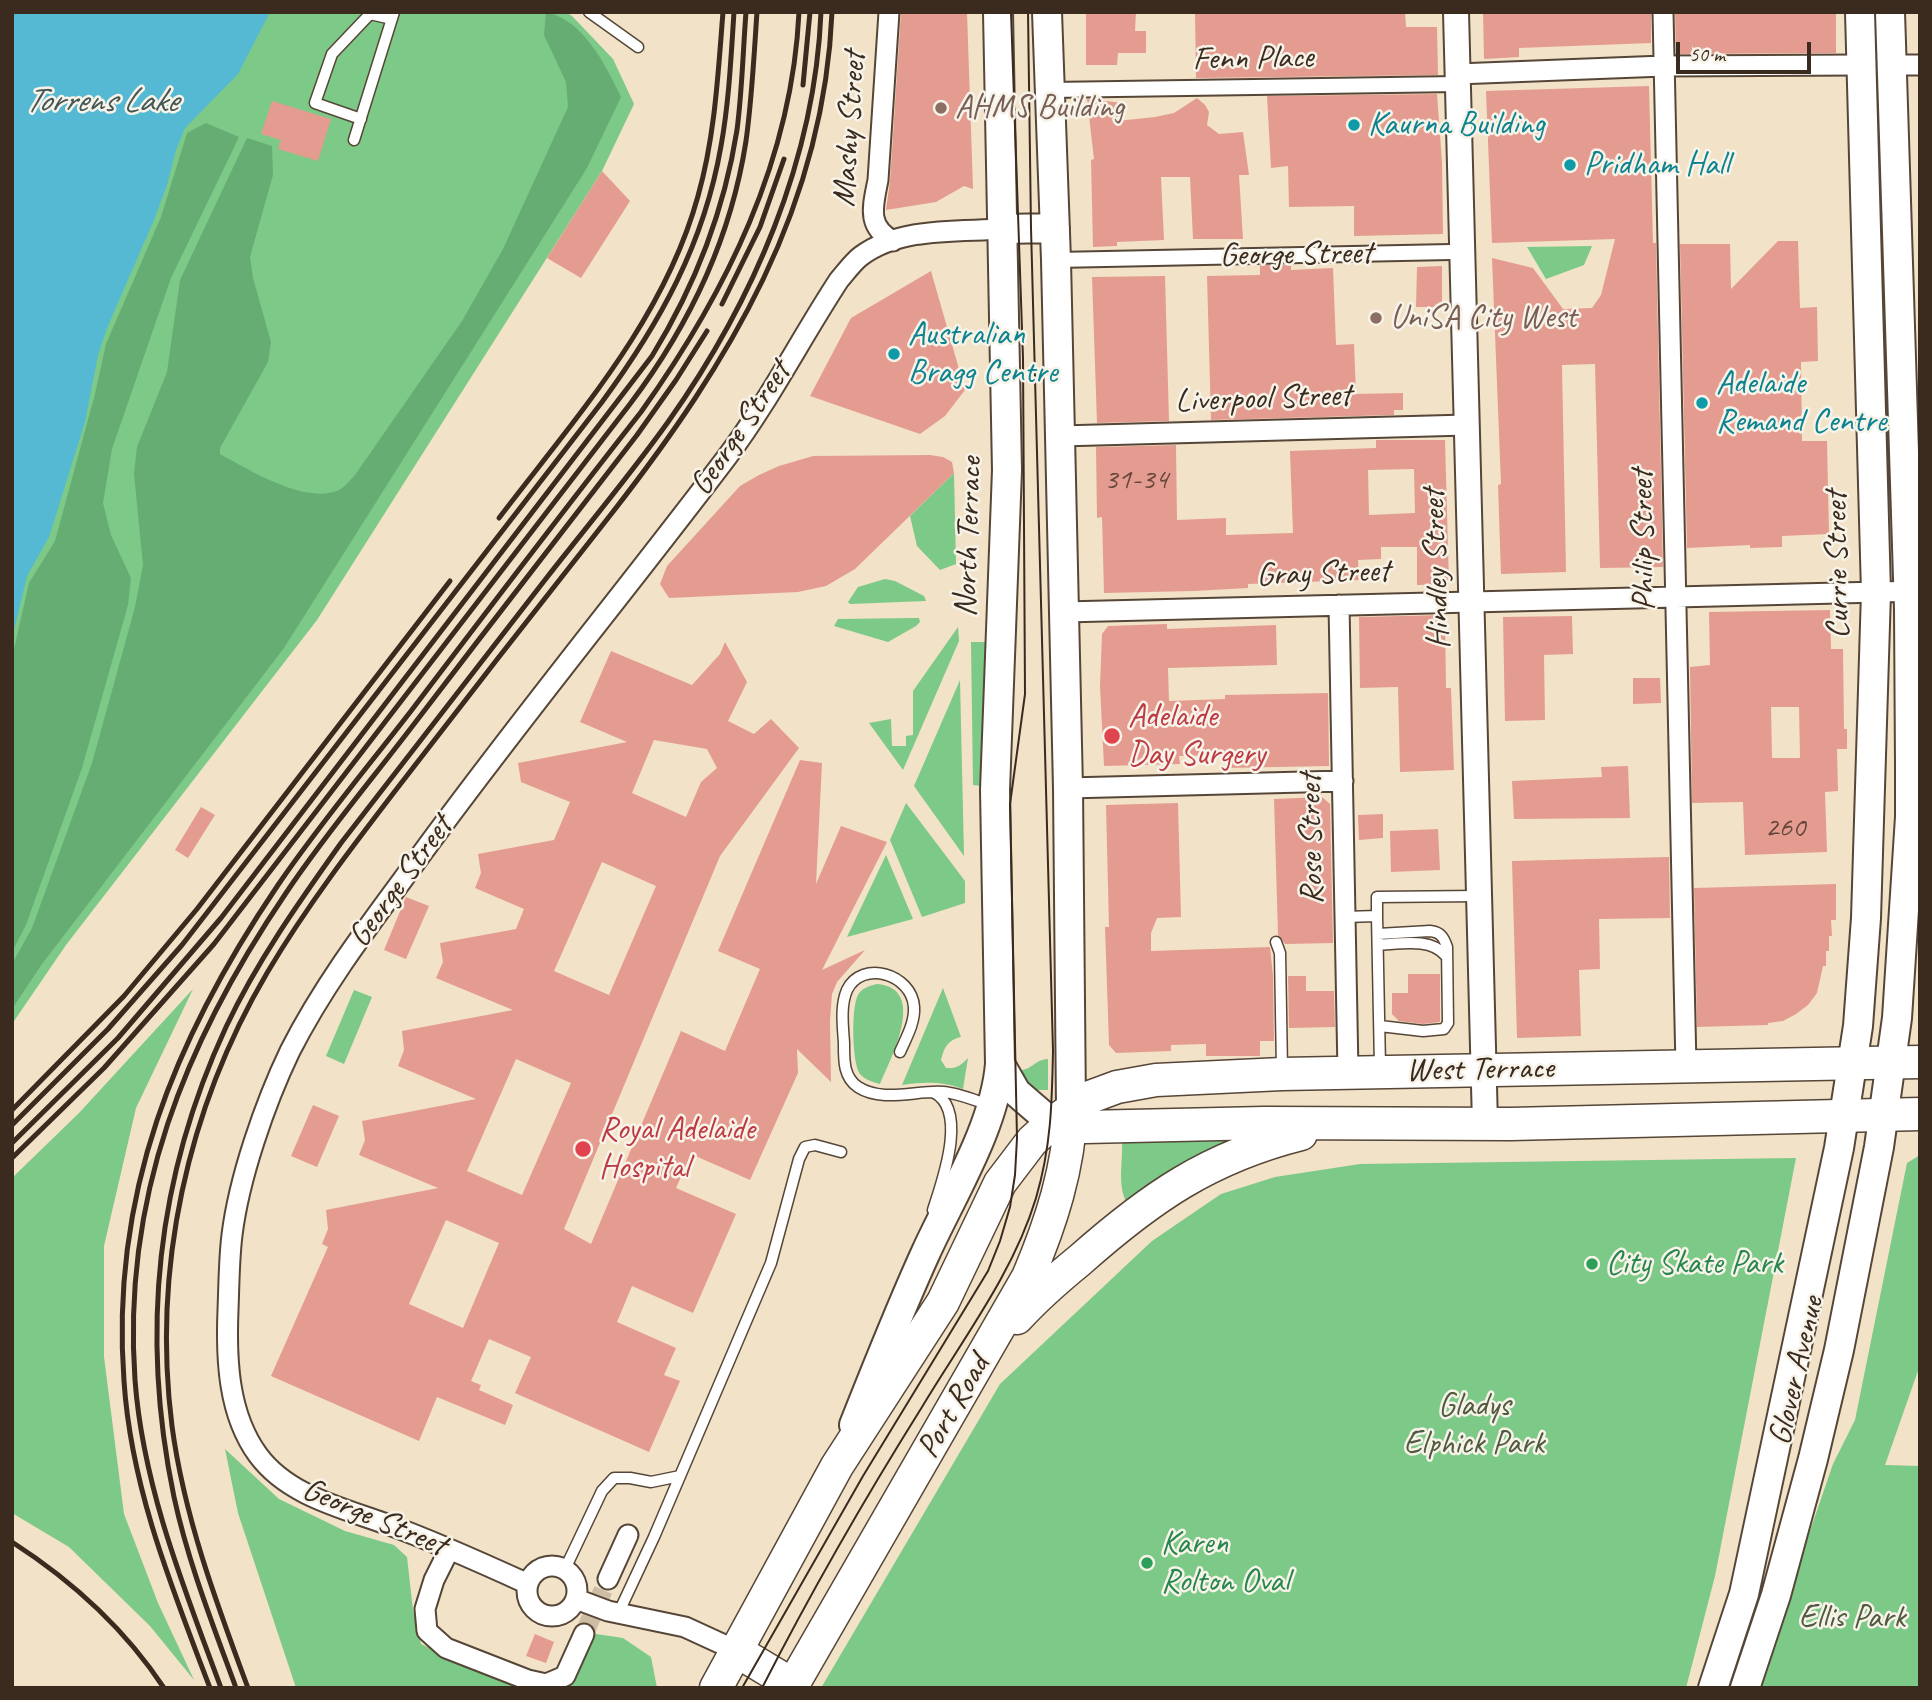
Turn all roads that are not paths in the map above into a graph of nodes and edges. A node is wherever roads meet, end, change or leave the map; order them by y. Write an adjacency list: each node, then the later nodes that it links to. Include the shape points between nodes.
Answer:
1 (590, 12): 10 (lane)
2 (889, 12): 21 (street, Mashy Street, via 873,205 874,223)
3 (998, 12): 20 (main road, North Terrace)
4 (1047, 12): 16 (main road)
5 (1456, 12): 15 (street, Hindley Street)
6 (1663, 12): 14 (street, Philip Street)
7 (1860, 12): 11 (main road, Currie Street)
8 (1890, 12): 12 (main road, Currie Street)
9 (393, 16): 17 (lane); 17 (lane, via 370,14 332,54 315,103)
10 (638, 47)
11 (1861, 65): 14 (street); 28 (main road, Currie Street)
12 (1892, 65): 13 (street); 24 (main road, Currie Street)
13 (1920, 65)
14 (1664, 66): 15 (street); 29 (street, Philip Street)
15 (1457, 79): 16 (street, Fenn Place); 25 (street, Hindley Street)
16 (1050, 90): 19 (main road)
17 (361, 119): 18 (lane)
18 (354, 140)
19 (1055, 228): 20 (main road); 23 (main road)
20 (1002, 229): 21 (street, George Street, via 927,233); 47 (main road, North Terrace, via 1007,470 995,790)
21 (893, 241): 69 (street, George Street, via 861,256 839,280 730,453 463,796 362,934 289,1053 266,1111 232,1233 227,1343 241,1426 258,1456 307,1494)
22 (1451, 253): 23 (street, George Street)
23 (1056, 260): 26 (main road)
24 (1911, 417): 27 (main road, Currie Street)
25 (1467, 425): 26 (street, Liverpool Street); 30 (street, Hindley Street)
26 (1060, 436): 32 (main road)
27 (1914, 591): 28 (street, Gray Street); 33 (main road, Currie Street)
28 (1876, 592): 29 (street, Gray Street); 48 (main road, Currie Street, via 1866,918)
29 (1677, 596): 30 (street, Gray Street); 49 (street, Philip Street)
30 (1471, 601): 31 (street, Gray Street); 36 (street, Hindley Street)
31 (1339, 605): 32 (street, Gray Street); 34 (street, Rose Street)
32 (1064, 612): 35 (main road)
33 (1915, 764): 46 (main road, Currie Street)
34 (1343, 781): 35 (street); 38 (street, Rose Street)
35 (1068, 788): 44 (main road)
36 (1479, 896): 37 (lane, via 1377,897); 50 (street, Hindley Street)
37 (1377, 916): 38 (lane); 39 (lane)
38 (1345, 917): 51 (street, Rose Street)
39 (1378, 933): 41 (lane); 42 (lane, via 1437,932 1443,937)
40 (1276, 942): 53 (lane)
41 (1378, 945): 42 (lane, via 1430,943); 43 (lane)
42 (1447, 956): 43 (lane, via 1447,1027 1423,1031)
43 (1380, 1026): 52 (lane)
44 (1071, 1051): 54 (main road, via 1089,1073); 60 (main road)
45 (900, 1052): 55 (lane, via 914,1014 909,990 886,974 856,979 848,988 843,1008 850,1079 872,1093)
46 (1906, 1062): 48 (main road, West Terrace); 59 (main road, Glover Avenue)
47 (1000, 1064): 56 (main road, North Terrace); 60 (main road, via 1016,1092)
48 (1853, 1064): 49 (main road, West Terrace); 58 (main road, Currie Street)
49 (1686, 1067): 50 (main road, West Terrace)
50 (1484, 1070): 52 (main road, West Terrace); 62 (street, Hindley Street)
51 (1348, 1072): 52 (main road, West Terrace); 53 (main road, West Terrace)
52 (1380, 1072)
53 (1282, 1074): 54 (main road, West Terrace, via 1156,1080)
54 (1117, 1087): 60 (main road, West Terrace, via 1090,1097)
55 (933, 1091): 56 (lane); 64 (lane, via 944,1099 951,1117 948,1150)
56 (993, 1106): 60 (main road, West Terrace); 64 (main road, Port Road)
57 (1920, 1114): 59 (main road, West Terrace)
58 (1845, 1115): 59 (main road, West Terrace); 62 (main road, West Terrace); 79 (main road, Glover Avenue, via 1744,1594)
59 (1884, 1115): 80 (main road, Glover Avenue, via 1813,1459)
60 (1064, 1120): 61 (main road, West Terrace); 65 (main road, Port Road, via 1060,1184 1042,1242); 66 (main road, Port Road, via 1025,1149 1000,1182 943,1302)
61 (1379, 1124): 62 (main road, West Terrace); 65 (main road, via 1263,1144 1220,1161 1167,1192 1051,1284)
62 (1485, 1124)
63 (841, 1152): 67 (lane, via 815,1145 805,1147 799,1159 771,1263)
64 (900, 1310): 66 (main road, Port Road)
65 (974, 1373): 77 (main road, Port Road)
66 (837, 1466): 76 (main road, Port Road)
67 (680, 1476): 70 (lane, via 651,1482 614,1478 602,1491); 74 (lane)
68 (628, 1535): 71 (street)
69 (449, 1550): 72 (street, George Street); 75 (street, via 425,1609 427,1631 446,1648 546,1684 565,1676)
70 (565, 1569): 72 (street, via 543,1567); 73 (street, via 576,1582)
71 (608, 1579)
72 (528, 1584): 73 (street, via 528,1599 545,1615 560,1615)
73 (576, 1599): 74 (street)
74 (618, 1614): 76 (street, via 685,1628)
75 (584, 1634)
76 (735, 1650): 77 (main road); 78 (main road, Port Road)
77 (792, 1686)
78 (716, 1688)
79 (1713, 1688)
80 (1745, 1688)

